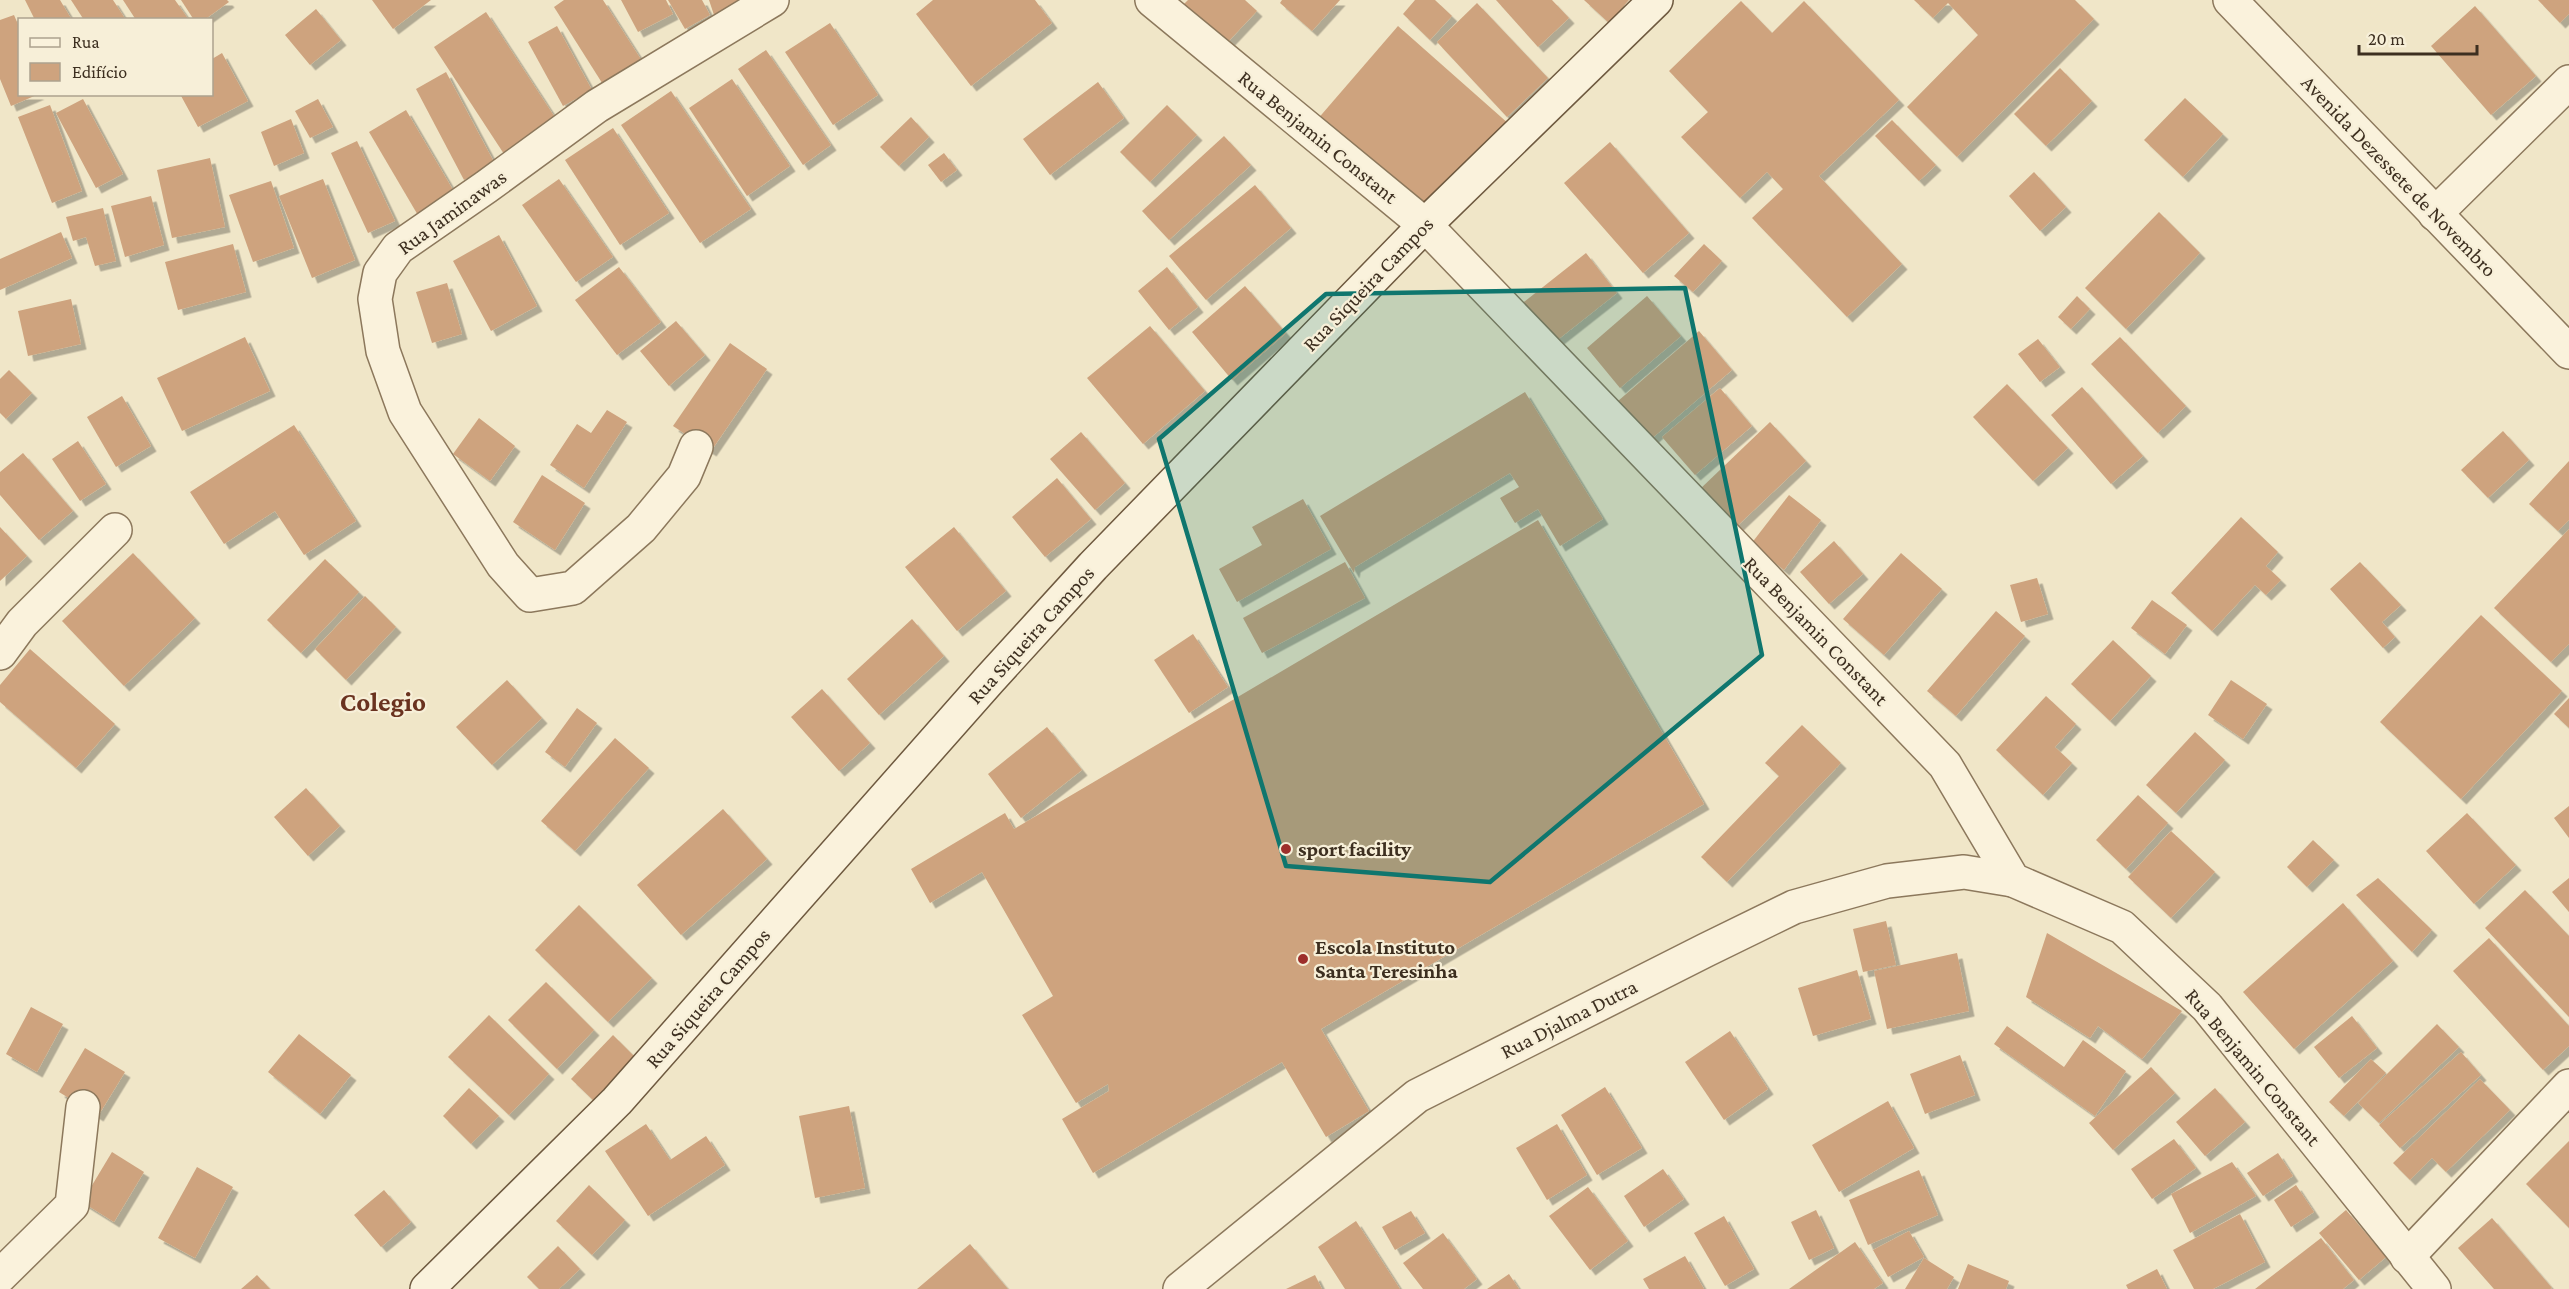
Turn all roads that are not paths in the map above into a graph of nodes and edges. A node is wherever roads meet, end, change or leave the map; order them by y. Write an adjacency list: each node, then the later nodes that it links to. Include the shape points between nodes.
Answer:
1 (772, 0): 9 (street, Rua Jaminawas, via 597,106 398,248 380,273 375,299 383,351 405,412 503,565 530,595 573,588 641,528 684,476)
2 (1152, 0): 7 (street, Rua Benjamin Constant)
3 (1656, 0): 7 (street, Rua Siqueira Campos)
4 (2230, 0): 6 (street, Avenida Dezessete de Novembro)
5 (2569, 82): 6 (street)
6 (2435, 214): 8 (street, Avenida Dezessete de Novembro)
7 (1425, 225): 12 (street, Rua Benjamin Constant, via 1945,765); 17 (street, Rua Siqueira Campos, via 1093,566 617,1101)
8 (2569, 352)
9 (696, 447)
10 (115, 530): 11 (street, via 22,623)
11 (0, 653)
12 (2013, 880): 15 (street, Rua Benjamin Constant, via 2122,927 2207,1007); 18 (street, Rua Djalma Dutra, via 1964,872 1887,881 1794,907 1706,950 1417,1096)
13 (2569, 1086): 15 (street)
14 (84, 1107): 16 (street, via 72,1205)
15 (2407, 1257): 19 (street, Rua Benjamin Constant)
16 (0, 1276)
17 (427, 1289)
18 (1180, 1289)
19 (2434, 1289)

